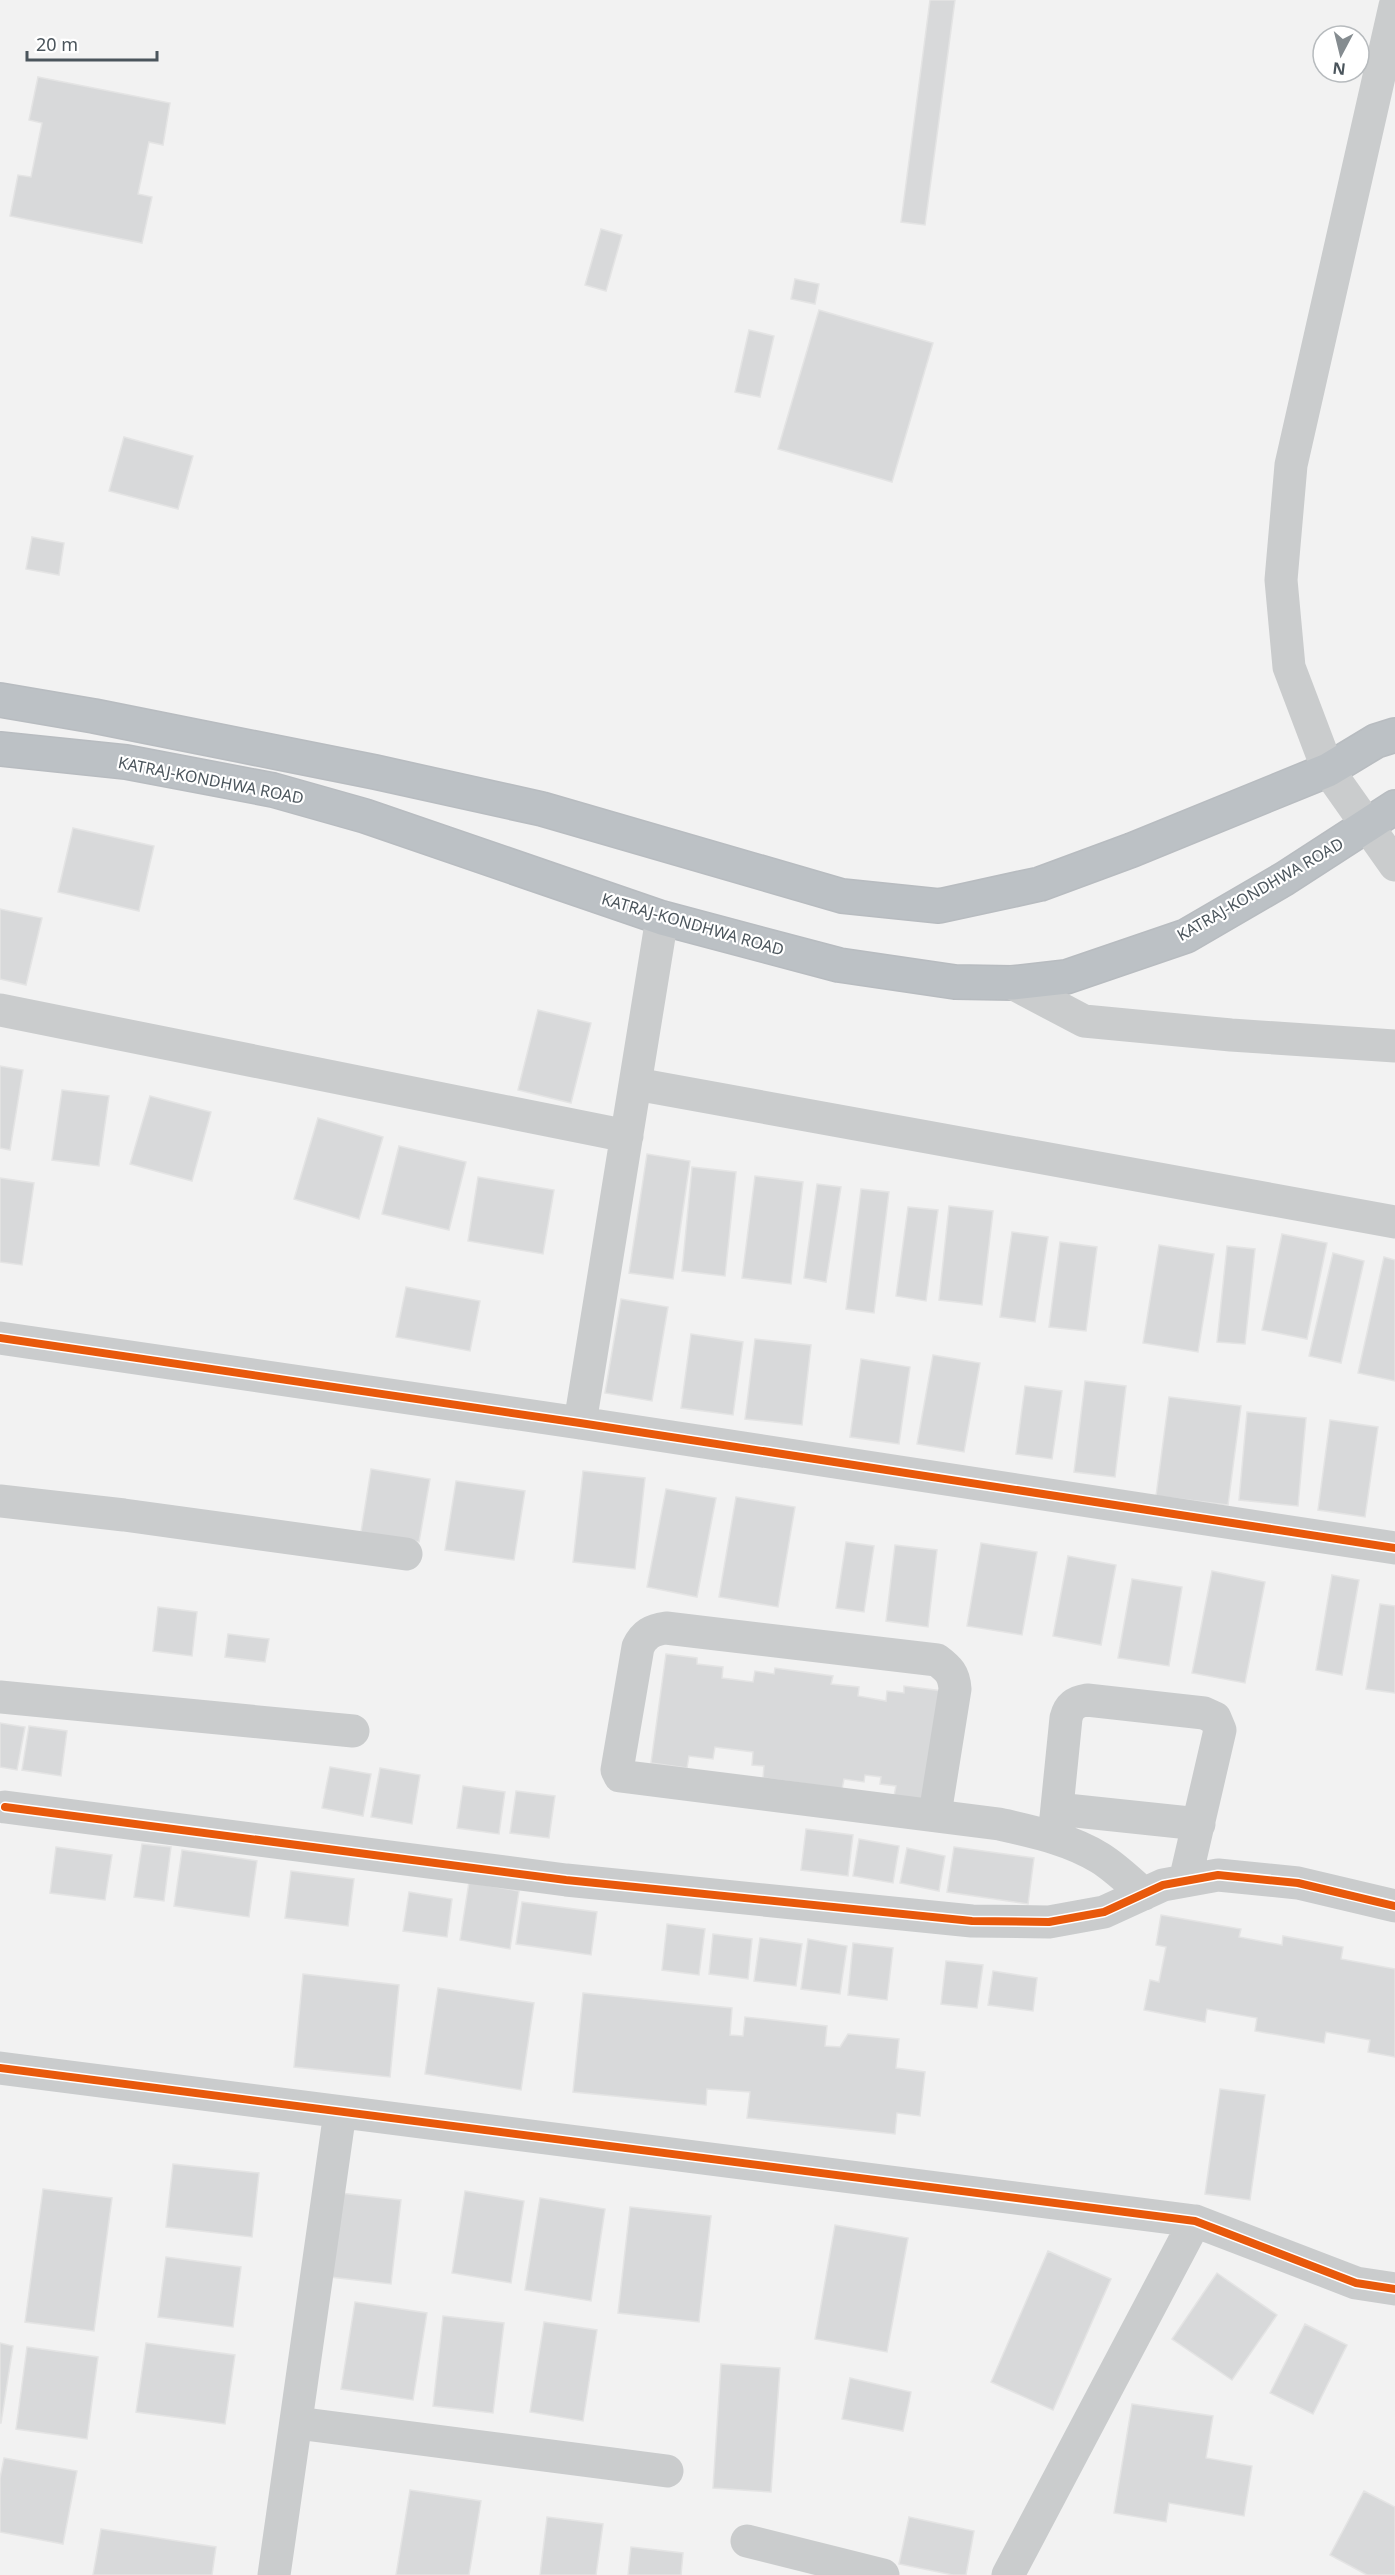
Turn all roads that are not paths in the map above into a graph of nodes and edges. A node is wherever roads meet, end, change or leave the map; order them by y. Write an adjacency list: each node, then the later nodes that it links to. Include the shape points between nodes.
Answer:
1 (1395, 6): 5 (street, via 1291,465 1281,580 1290,667)
2 (0, 700): 5 (highway, via 375,771 542,809 842,896 939,906 1040,884)
3 (1389, 732): 5 (highway)
4 (0, 749): 9 (highway, KATRAJ-KONDHWA ROAD, via 126,762 273,789 365,816)
5 (1328, 770): 7 (street)
6 (1395, 807): 7 (highway, KATRAJ-KONDHWA ROAD)
7 (1366, 827): 8 (street); 10 (highway, KATRAJ-KONDHWA ROAD, via 1186,936 1066,977)
8 (1395, 865)
9 (662, 918): 10 (highway, KATRAJ-KONDHWA ROAD, via 839,964 955,982); 13 (street)
10 (1012, 983): 12 (street, via 1084,1021)
11 (0, 1010): 14 (street)
12 (1395, 1046)
13 (636, 1084): 14 (street); 15 (street)
14 (627, 1136): 17 (street)
15 (1395, 1222)
16 (0, 1338): 17 (street)
17 (580, 1423): 19 (street)
18 (0, 1501): 20 (street)
19 (1395, 1548)
20 (406, 1554)
21 (0, 1697): 22 (street)
22 (353, 1731)
23 (5, 1807): 28 (street, via 566,1880 972,1921 1048,1922 1104,1912)
24 (934, 1814): 24 (street, via 620,1776 617,1770 642,1638 666,1628 937,1660 948,1668 955,1689); 25 (street, via 999,1824)
25 (1055, 1823): 26 (street); 26 (street, via 1068,1709 1087,1700 1204,1713 1215,1718 1220,1730 1218,1746); 28 (street)
26 (1199, 1824): 27 (street)
27 (1185, 1881): 28 (street); 29 (street, via 1218,1875 1298,1883)
28 (1144, 1894)
29 (1395, 1906)
30 (0, 2068): 31 (street)
31 (340, 2112): 32 (street); 34 (street)
32 (1195, 2221): 33 (street, via 1356,2283); 39 (street)
33 (1395, 2289)
34 (297, 2423): 35 (street); 37 (street)
35 (667, 2471)
36 (747, 2541): 38 (street)
37 (274, 2575)
38 (884, 2575)
39 (1008, 2575)

